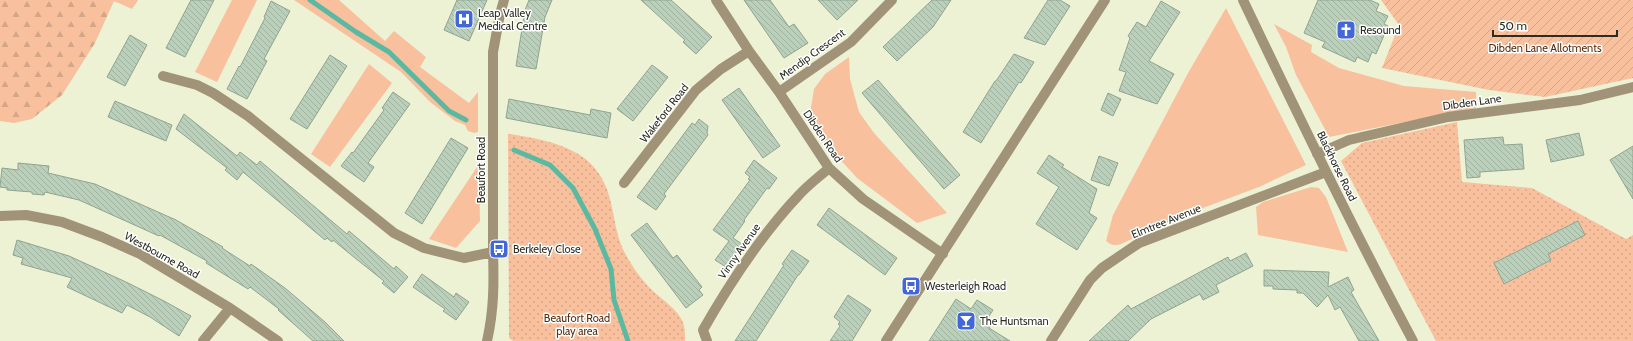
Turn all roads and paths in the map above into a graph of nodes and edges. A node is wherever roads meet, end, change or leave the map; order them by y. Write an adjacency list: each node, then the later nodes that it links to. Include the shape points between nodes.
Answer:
1 (504, 0): 15 (street, Beaufort Road, via 493,52)
2 (716, 0): 6 (street, Dibden Road)
3 (892, 0): 9 (street, Mendip Crescent, via 851,42)
4 (1105, 0): 16 (street)
5 (1243, 0): 10 (street, Blackhorse Road)
6 (749, 51): 9 (street, Dibden Road); 13 (street, Wakeford Road, via 721,69 696,90)
7 (163, 76): 15 (street, via 197,85 243,112 394,233 424,248 464,258)
8 (1633, 87): 10 (street, Dibden Lane, via 1580,100 1448,117 1349,140)
9 (779, 92): 11 (street, Dibden Road)
10 (1317, 154): 12 (street, Blackhorse Road)
11 (829, 168): 16 (street, Dibden Road, via 863,199); 21 (street, Vinny Avenue, via 800,194 757,243 703,330)
12 (1326, 172): 23 (street, Elmtree Avenue, via 1139,243 1102,268 1090,280); 24 (street, Blackhorse Road)
13 (624, 183)
14 (0, 216): 17 (street, Westbourne Road, via 26,215 62,222 102,237 140,254)
15 (493, 252): 20 (street, Beaufort Road, via 493,316)
16 (942, 254): 22 (street)
17 (230, 308): 18 (street); 19 (street, Westbourne Road)
18 (203, 341)
19 (278, 341)
20 (488, 341)
21 (707, 341)
22 (886, 341)
23 (1051, 341)
24 (1413, 341)

